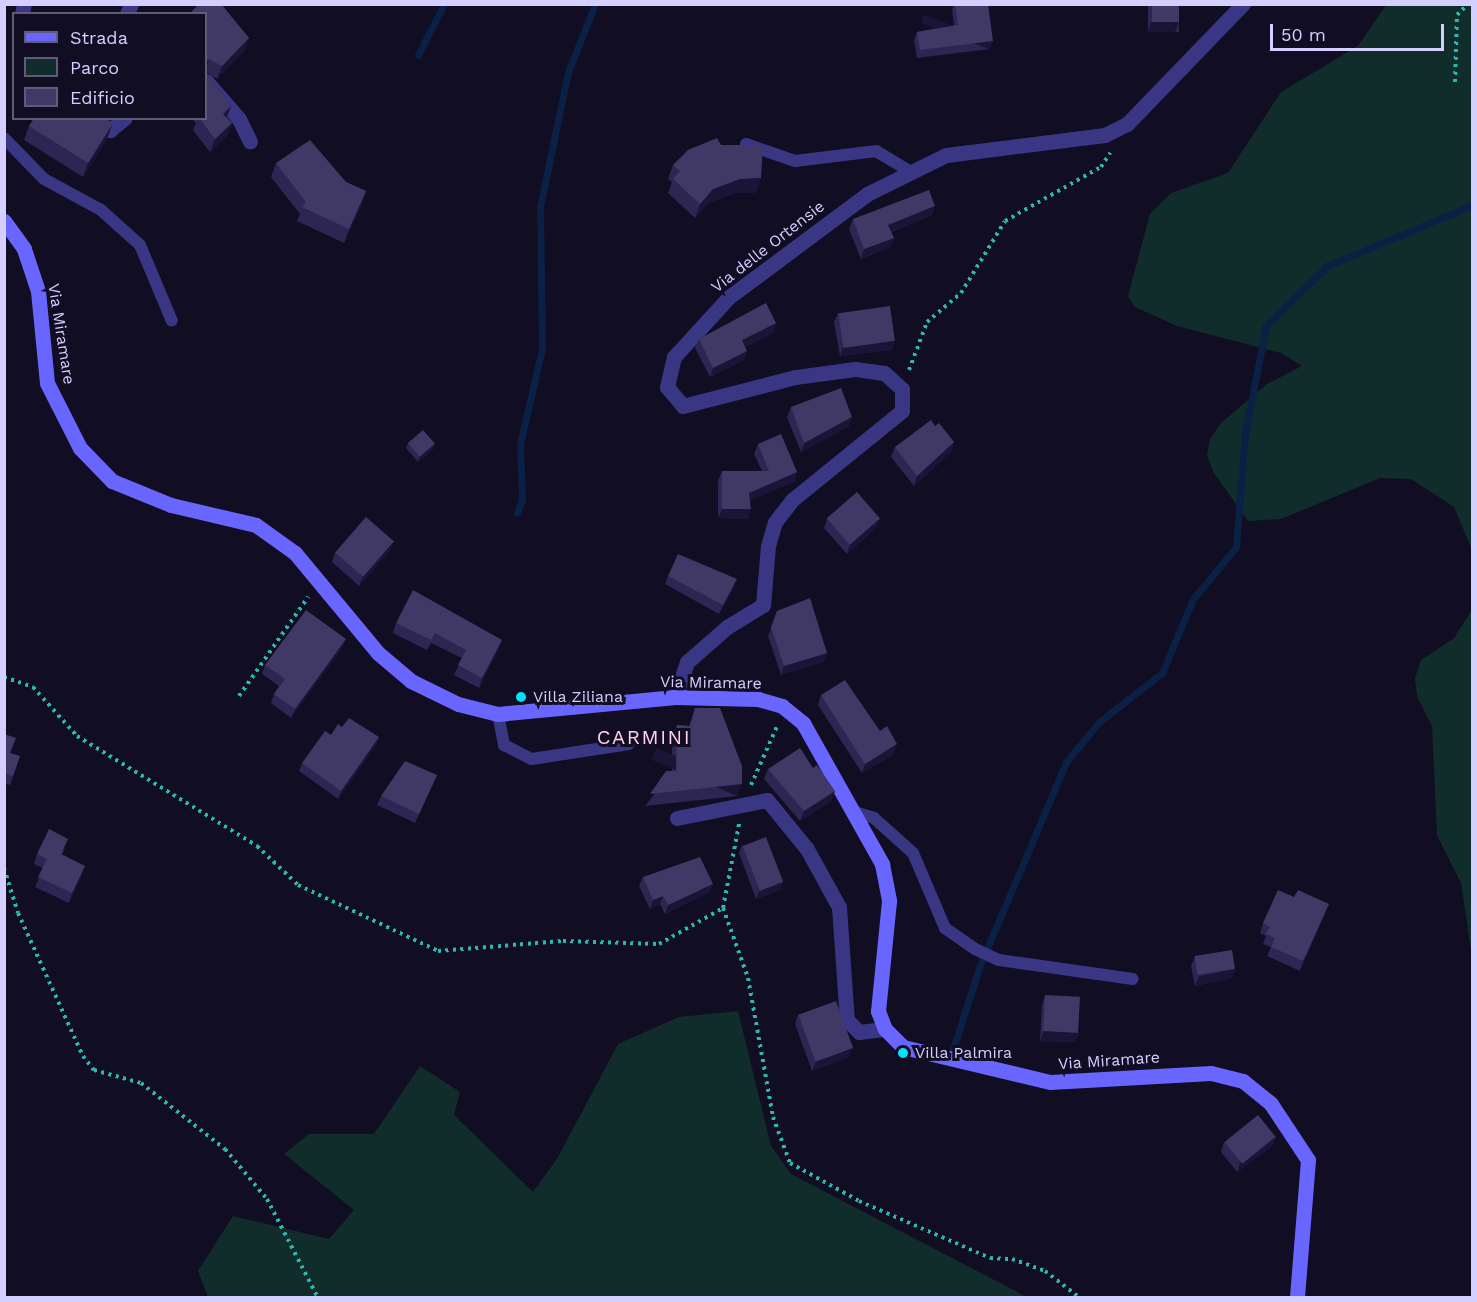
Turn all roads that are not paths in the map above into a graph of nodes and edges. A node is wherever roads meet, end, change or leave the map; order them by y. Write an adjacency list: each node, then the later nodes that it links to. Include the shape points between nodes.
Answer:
1 (1243, 4): 8 (street, Via delle Ortensie, via 1127,124 1105,135 946,155)
2 (207, 82): 6 (street, via 239,119)
3 (95, 120): 4 (street, via 110,130)
4 (122, 120)
5 (4, 138): 10 (lane, via 44,179 101,210 140,245)
6 (250, 142)
7 (746, 144): 8 (lane, via 795,161 876,151)
8 (911, 172): 11 (street, Via delle Ortensie, via 867,194 729,297 674,357 667,387 683,406 795,377 855,369 884,373 902,389 902,411 879,434 822,472 775,522 764,605 687,662)
9 (4, 221): 12 (street, Via Miramare, via 24,249 38,291 47,383 80,448 112,481 171,505 256,525 295,553 378,653 411,681 458,704)
10 (172, 321)
11 (675, 697): 12 (street, Via Miramare); 14 (street, Via Miramare, via 759,699 782,706 803,723)
12 (498, 714): 13 (lane, via 504,745 532,759)
13 (629, 744)
14 (858, 813): 16 (lane, via 874,818 913,853 945,928 975,949 999,960); 17 (street, Via Miramare, via 882,864 889,901 877,998)
15 (677, 818): 17 (street, via 767,800 807,849 839,908 847,1020 859,1032)
16 (1133, 979)
17 (885, 1029): 18 (street, Via Miramare, via 903,1047 1050,1082 1211,1072 1243,1081 1271,1104 1308,1160)
18 (1297, 1298)

